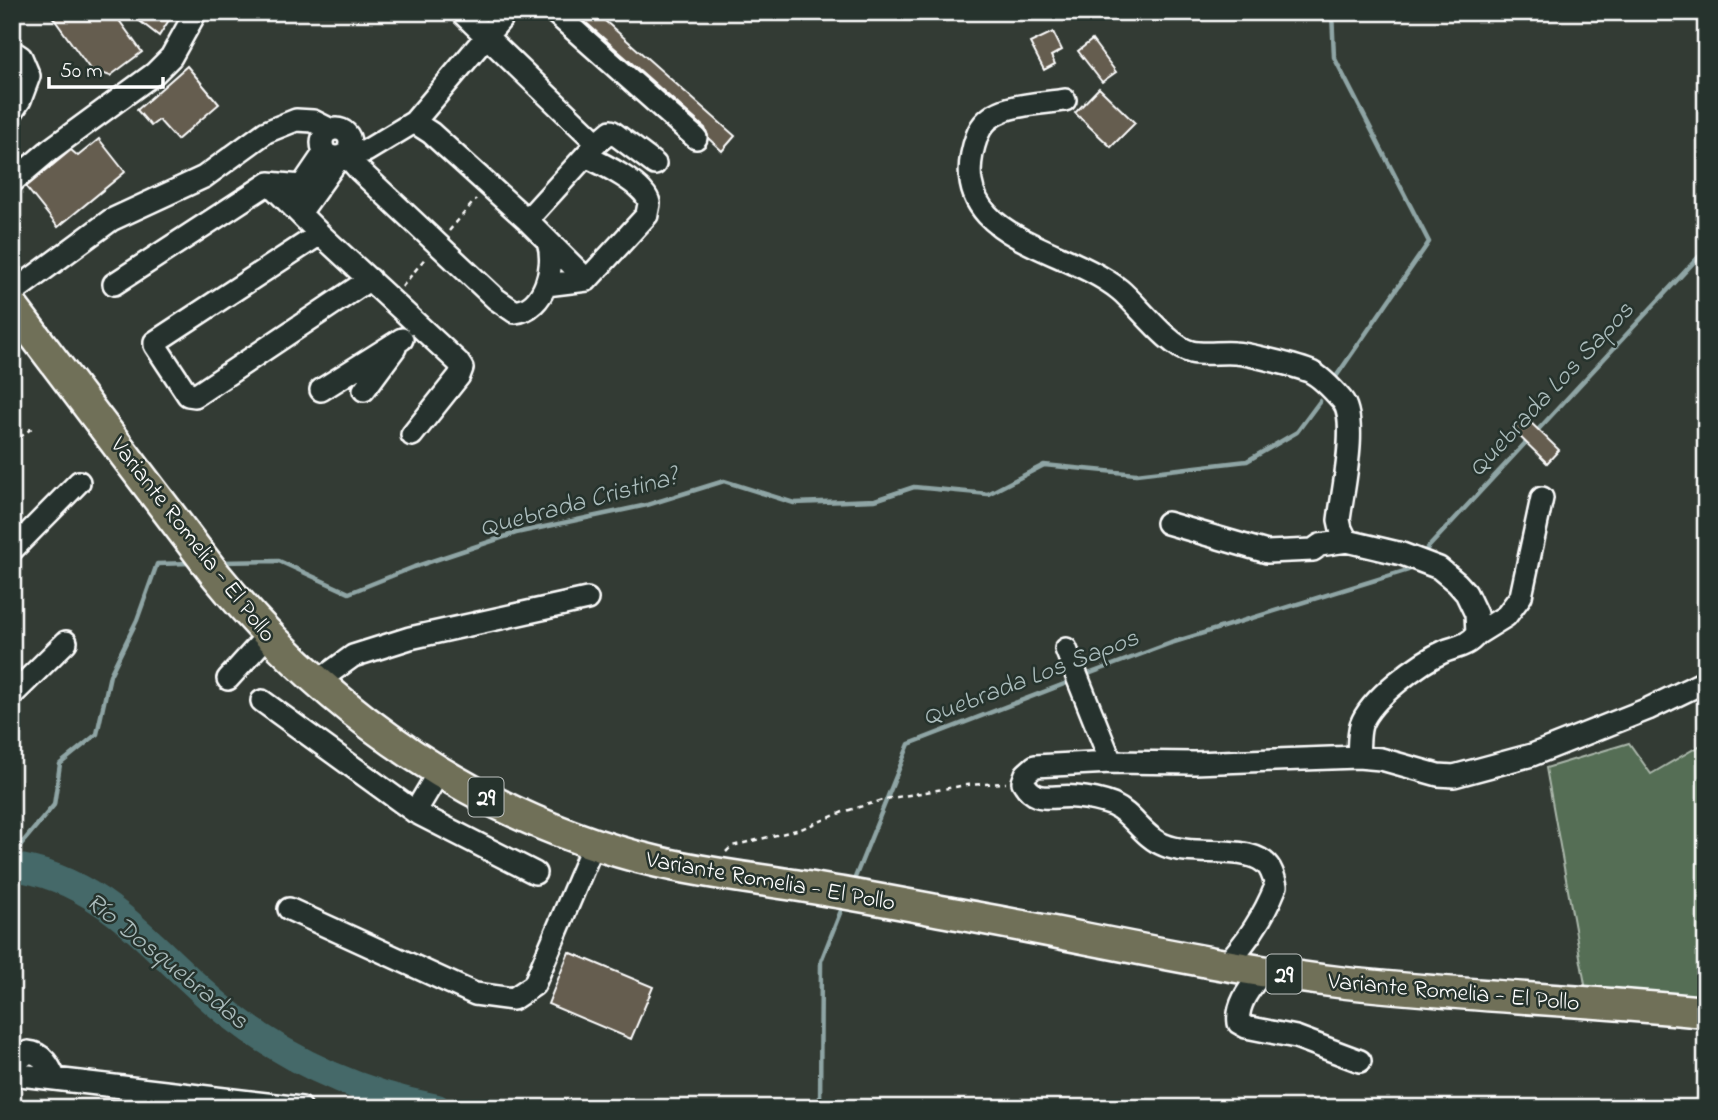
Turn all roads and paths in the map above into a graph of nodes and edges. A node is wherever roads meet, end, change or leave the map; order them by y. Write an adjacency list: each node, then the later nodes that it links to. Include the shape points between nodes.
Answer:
1 (197, 12): 12 (street, via 171,57)
2 (461, 12): 5 (street)
3 (508, 12): 5 (street)
4 (554, 12): 10 (street)
5 (486, 35): 9 (street); 13 (street)
6 (12, 51): 8 (street, via 21,57 29,76)
7 (1065, 100): 37 (street, via 998,111 980,128 969,158 971,190 1004,230 1120,290 1164,335 1190,352 1238,353 1312,372 1345,403 1350,426 1339,520)
8 (12, 112)
9 (414, 121): 11 (street, via 366,151 356,153); 18 (street)
10 (696, 138)
11 (337, 146): 17 (street); 24 (street, via 507,309 523,312); 25 (street, via 307,134 296,120 265,132 204,177 111,220)
12 (51, 149): 15 (street); 16 (street)
13 (591, 150): 14 (street, via 611,131); 18 (street); 22 (street, via 645,194 649,204 647,215)
14 (655, 164)
15 (12, 166)
16 (12, 182)
17 (297, 201): 19 (street); 23 (street, via 269,183)
18 (527, 220): 20 (street)
19 (320, 233): 21 (street); 21 (street, via 155,342 188,395 195,396)
20 (548, 242): 22 (street); 24 (street, via 552,263)
21 (370, 279): 27 (street)
22 (587, 280): 24 (street)
23 (114, 284)
24 (546, 285)
25 (12, 293)
26 (12, 306): 41 (highway, Variante Romelia - El Pollo / 29, via 207,563)
27 (418, 324): 28 (street); 32 (street, via 461,368)
28 (402, 339): 29 (street); 30 (street)
29 (321, 390)
30 (363, 390)
31 (33, 427): 33 (path)
32 (412, 435)
33 (12, 444)
34 (79, 482): 38 (street)
35 (1542, 498): 40 (street, via 1521,596 1506,616)
36 (1167, 523): 37 (street, via 1267,552 1313,550)
37 (1347, 541): 40 (street, via 1439,568 1472,603)
38 (12, 550)
39 (587, 599): 46 (street, via 410,638 353,656)
40 (1477, 634): 49 (street, via 1464,646 1424,662 1373,706 1361,726)
41 (268, 635): 44 (street); 46 (highway, Variante Romelia - El Pollo / 29)
42 (66, 642): 47 (street)
43 (1066, 649): 50 (street)
44 (228, 680)
45 (1706, 681): 49 (street, via 1532,755 1454,776)
46 (317, 682): 51 (highway, Variante Romelia - El Pollo / 29, via 376,730)
47 (12, 695)
48 (262, 701): 53 (street)
49 (1358, 757): 50 (street)
50 (1111, 762): 52 (street, via 1042,764 1026,774)
51 (439, 772): 53 (street); 54 (highway, Variante Romelia - El Pollo / 29, via 519,814)
52 (1023, 782): 56 (path, via 966,785 886,799 801,829 732,846); 58 (street, via 1036,795 1075,796 1114,806 1151,839 1179,851 1232,854 1265,863 1276,886 1252,933)
53 (415, 813): 55 (street)
54 (594, 843): 56 (highway, Variante Romelia - El Pollo / 29); 57 (street, via 534,985 513,999 475,994)
55 (535, 873)
56 (717, 874): 58 (highway, Variante Romelia - El Pollo / 29)
57 (289, 909)
58 (1226, 964): 59 (highway, Variante Romelia - El Pollo / 29)
59 (1263, 971): 60 (highway, Variante Romelia - El Pollo / 29, via 1445,993); 61 (street, via 1246,993 1237,1013 1239,1023 1296,1037)
60 (1706, 1012)
61 (1360, 1061)
62 (12, 1072): 63 (street)
63 (301, 1108)

